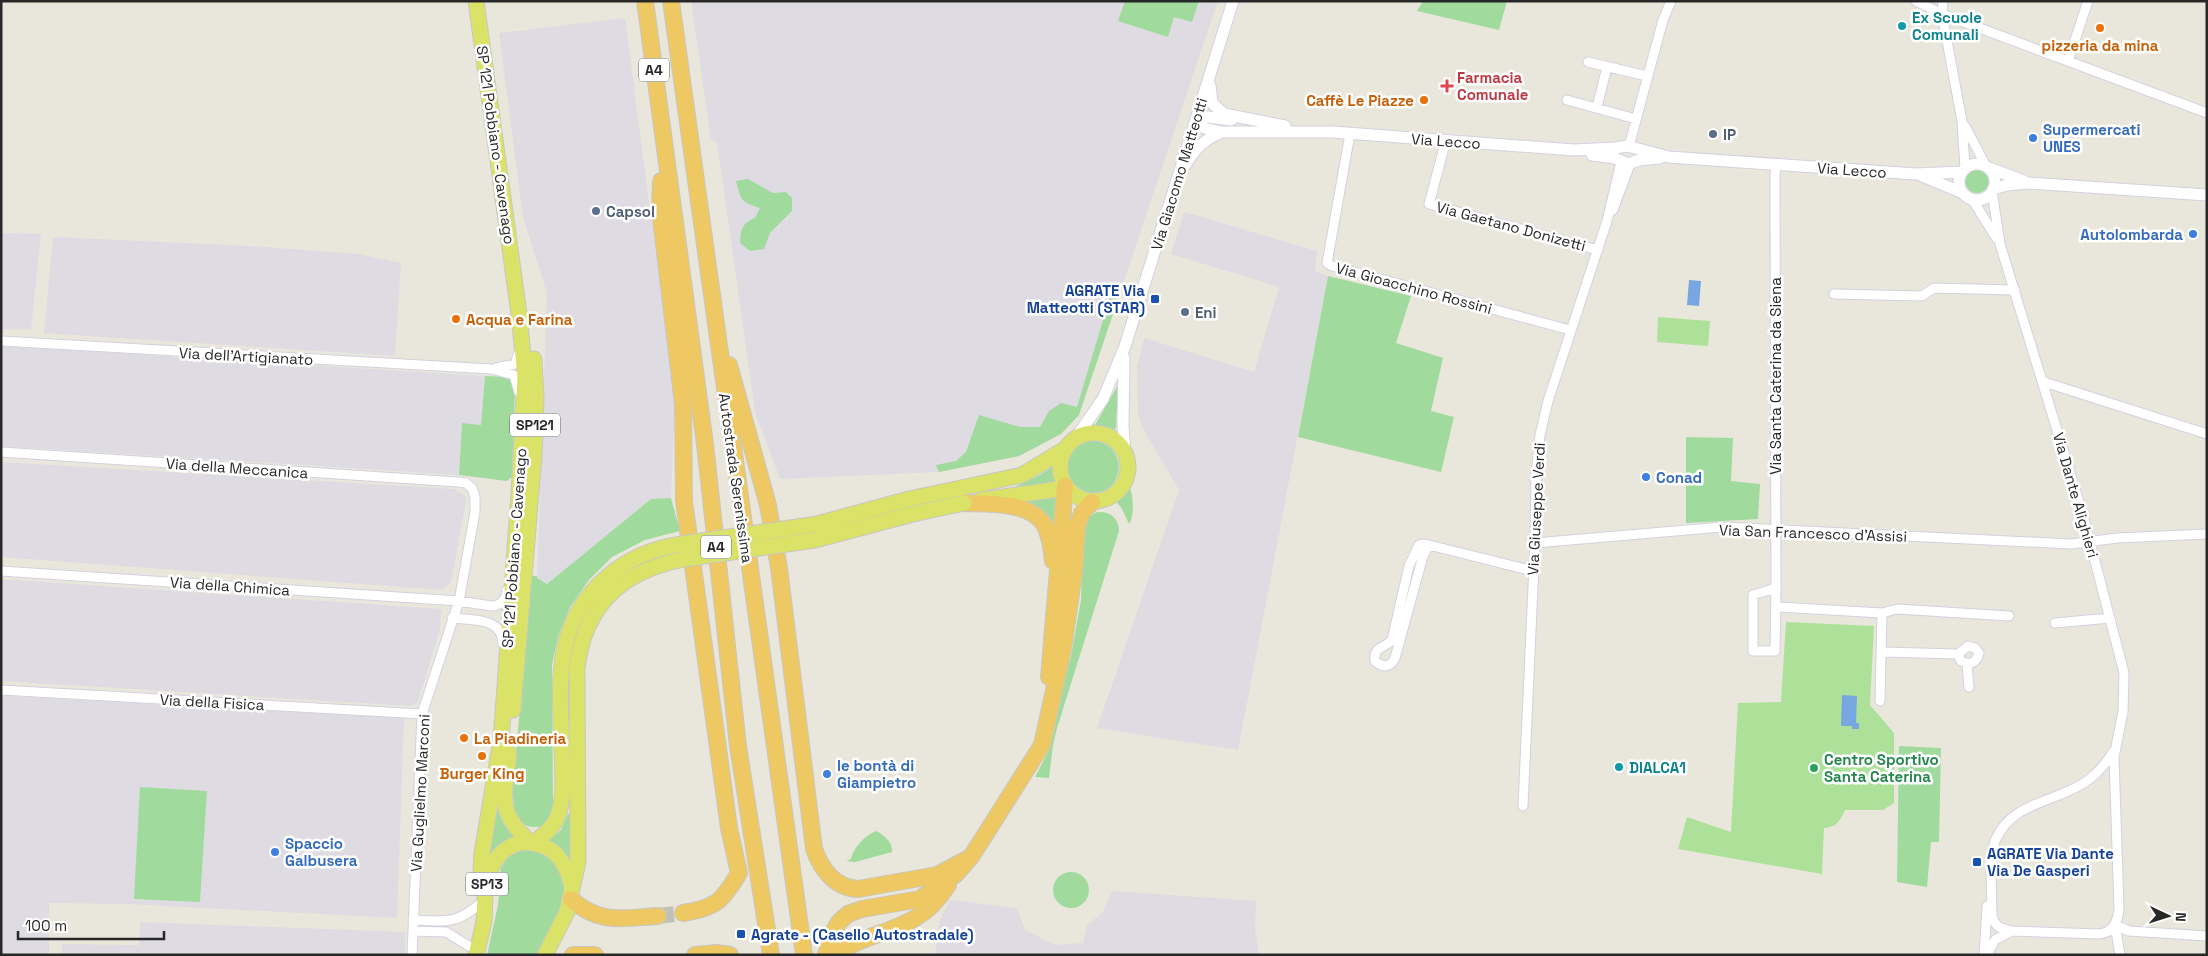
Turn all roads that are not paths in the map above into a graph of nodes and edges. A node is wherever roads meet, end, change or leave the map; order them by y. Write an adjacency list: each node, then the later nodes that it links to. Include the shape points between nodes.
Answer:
1 (476, 1): 46 (main road, SP 121 Pobbiano - Cavenago / SP121)
2 (485, 1): 86 (main road, SP 121 Pobbiano - Cavenago / SP121, via 536,378 534,456)
3 (645, 1): 26 (highway, Autostrada Serenissima / A4)
4 (671, 1): 45 (highway, Autostrada Serenissima / A4)
5 (1234, 1): 14 (street, Via Giacomo Matteotti)
6 (1671, 1): 15 (street)
7 (1916, 1): 10 (street)
8 (1943, 1): 10 (street)
9 (2088, 1): 11 (street)
10 (1942, 14): 11 (street); 22 (street)
11 (2068, 61): 18 (street)
12 (1588, 62): 13 (street)
13 (1607, 67): 15 (street); 17 (street)
14 (1213, 68): 19 (street, Via Giacomo Matteotti); 21 (street, Via Lecco, via 1210,96 1215,107 1224,114)
15 (1647, 76): 20 (street)
16 (1567, 100): 17 (street)
17 (1597, 107): 20 (street)
18 (2207, 114)
19 (1196, 119): 21 (street, Via Lecco, via 1208,117); 23 (street, Via Lecco, via 1204,128); 36 (street, Via Giacomo Matteotti)
20 (1636, 119): 28 (street)
21 (1258, 122): 24 (street, Via Lecco)
22 (1962, 122): 33 (street); 34 (street)
23 (1222, 132): 24 (street, Via Lecco); 36 (street, via 1199,146)
24 (1319, 132): 25 (street, Via Lecco)
25 (1350, 134): 27 (street, Via Lecco); 47 (street, Via Gioacchino Rossini, via 1326,263)
26 (663, 139): 99 (highway, via 660,211 684,404 684,501 738,873 726,894 715,905); 113 (highway, Autostrada Serenissima / A4, via 705,444 738,746)
27 (1446, 140): 29 (street, Via Lecco); 42 (street, Via Gaetano Donizetti, via 1429,204)
28 (1628, 147): 29 (street, Via Lecco); 30 (street, Via Lecco); 31 (street, via 1618,155); 31 (street, via 1637,155)
29 (1574, 150): 31 (street, Via Lecco)
30 (1669, 157): 31 (street, Via Lecco); 32 (street, Via Lecco)
31 (1626, 162): 42 (street, Via Giuseppe Verdi)
32 (1776, 164): 35 (street, Via Lecco); 61 (street, Via Santa Caterina da Siena)
33 (1987, 167): 34 (street, via 1973,164); 37 (street); 38 (street, via 1995,180)
34 (1963, 170): 35 (street, Via Lecco); 40 (street, via 1959,181)
35 (1916, 174): 40 (street, Via Lecco)
36 (1177, 181): 49 (street, Via Giacomo Matteotti)
37 (2028, 182): 38 (street); 39 (street)
38 (1992, 190): 40 (street, via 1984,198); 41 (street, Via Dante Alighieri)
39 (2207, 195)
40 (1968, 196): 41 (street, Via Dante Alighieri)
41 (2000, 244): 43 (street, Via Dante Alighieri)
42 (1598, 250): 47 (street, Via Giuseppe Verdi)
43 (2015, 290): 44 (street, via 1934,288 1922,296); 51 (street, Via Dante Alighieri)
44 (1834, 294)
45 (712, 307): 94 (highway, via 768,505 817,856 838,884 850,889 930,877 948,871); 114 (highway, Autostrada Serenissima / A4)
46 (519, 314): 50 (street, Via dell'Artigianato, via 517,361); 56 (main road, SP 121 Pobbiano - Cavenago / SP121, via 525,373)
47 (1570, 330): 64 (street, Via Giuseppe Verdi, via 1540,435)
48 (1, 342): 50 (street, Via dell'Artigianato)
49 (1125, 346): 53 (street, Via Giacomo Matteotti, via 1103,399); 55 (street, Via Giacomo Matteotti, via 1122,426)
50 (491, 369): 56 (street, Via dell'Artigianato, via 511,374 518,383)
51 (2044, 382): 52 (street); 63 (street, Via Dante Alighieri)
52 (2207, 434)
53 (1070, 444): 55 (main road, via 1089,434 1104,435 1116,441); 57 (main road, via 1060,464 1060,474); 59 (main road, via 1022,475)
54 (1, 452): 58 (street, Via della Meccanica, via 458,482)
55 (1125, 454): 60 (main road, via 1128,468 1124,484 1110,498)
56 (522, 456): 73 (main road, SP 121 Pobbiano - Cavenago / SP121, via 513,564)
57 (1066, 487): 59 (main road); 60 (main road, via 1078,497); 70 (highway)
58 (472, 488): 71 (street, Via Guglielmo Marconi, via 475,512)
59 (963, 496): 66 (main road, bridge, via 913,514 815,540); 70 (highway, via 1020,508 1040,520 1051,546)
60 (1092, 502): 88 (highway, via 1083,510 1077,526 1071,601)
61 (1776, 530): 63 (street, Via San Francesco d'Assisi, via 2071,544); 64 (street, Via San Francesco d'Assisi, via 1722,528); 69 (street, Via Santa Caterina da Siena)
62 (2207, 534): 63 (street, Via San Francesco d'Assisi)
63 (2090, 540): 77 (street, Via Dante Alighieri)
64 (1535, 543): 68 (street, Via Giuseppe Verdi)
65 (1429, 545): 65 (street, via 1419,545 1409,566 1392,640 1375,651 1375,661 1381,666 1392,664 1395,658 1423,556); 68 (street)
66 (683, 551): 93 (main road, via 649,551 614,570 594,588 572,622 561,682 560,811 553,825); 98 (main road, via 631,577 606,598 585,630 577,669 579,852)
67 (1, 571): 71 (street, Via della Chimica)
68 (1533, 571): 92 (street, Via Giuseppe Verdi)
69 (1776, 588): 72 (street, Via Santa Caterina da Siena); 72 (street, Via Santa Caterina da Siena, via 1753,595 1753,651 1775,651)
70 (1056, 590): 88 (highway)
71 (459, 601): 73 (street, Via della Chimica); 76 (street, Via Guglielmo Marconi)
72 (1776, 607): 74 (street)
73 (502, 609): 82 (main road, SP 121 Pobbiano - Cavenago / SP121); 86 (main road, via 515,627)
74 (1882, 613): 75 (street, via 1897,609); 79 (street)
75 (2009, 616)
76 (452, 618): 82 (street, via 486,622 497,628 503,639); 87 (street, Via Guglielmo Marconi)
77 (2110, 618): 78 (street); 89 (street, Via Dante Alighieri, via 2125,686 2122,718)
78 (2055, 623)
79 (1881, 652): 80 (street); 85 (street)
80 (1958, 654): 81 (street); 81 (street, via 1968,646 1975,648 1978,658)
81 (1967, 664): 83 (street)
82 (505, 674): 97 (main road, SP 121 Pobbiano - Cavenago / SP121, via 499,757 482,853 481,870)
83 (1969, 687)
84 (1, 690): 87 (street, Via della Fisica)
85 (1880, 701)
86 (513, 711): 93 (main road, SP 121 Pobbiano - Cavenago / SP121, via 506,809 512,825)
87 (422, 714): 101 (street, Via Guglielmo Marconi)
88 (1046, 734): 94 (highway, via 1027,770)
89 (2114, 749): 90 (street, Via Dante Alighieri); 91 (street, Via Dante Alighieri)
90 (2096, 773): 91 (street, Via Dante Alighieri, via 2107,779); 95 (street, Via Dante Alighieri, via 2080,786 2016,814 1996,839)
91 (2114, 799): 102 (street, Via Dante Alighieri, via 2119,908)
92 (1524, 806)
93 (532, 843): 97 (main road, SP13, via 516,844 504,850 491,870); 98 (main road, SP 121 Pobbiano - Cavenago, via 549,848 559,858 568,873)
94 (970, 857): 96 (highway)
95 (1991, 871): 104 (street, Via Dante Alighieri, via 1993,920 2000,929); 117 (street, Via Dante Alighieri, via 1985,922)
96 (956, 874): 115 (highway, via 920,899 848,914 834,929); 116 (highway, via 927,912 903,926 857,942)
97 (486, 892): 101 (street, via 467,915 457,919); 106 (main road, SP13)
98 (572, 895): 100 (highway, via 586,912 601,917); 108 (main road, via 563,923)
99 (683, 913)
100 (658, 916)
101 (413, 920): 103 (street, Via Guglielmo Marconi)
102 (2115, 925): 104 (street, via 2102,934); 105 (street, via 2129,931); 118 (street, Via Dante Alighieri)
103 (413, 931): 106 (street, via 446,932); 107 (street, Via Guglielmo Marconi)
104 (2012, 931): 117 (street, via 1995,940)
105 (2207, 936)
106 (477, 953)
107 (412, 955)
108 (545, 955)
109 (572, 955): 110 (highway)
110 (595, 955)
111 (695, 955): 112 (highway)
112 (730, 955)
113 (771, 955)
114 (804, 955)
115 (826, 955)
116 (836, 955)
117 (1986, 955)
118 (2120, 955)

